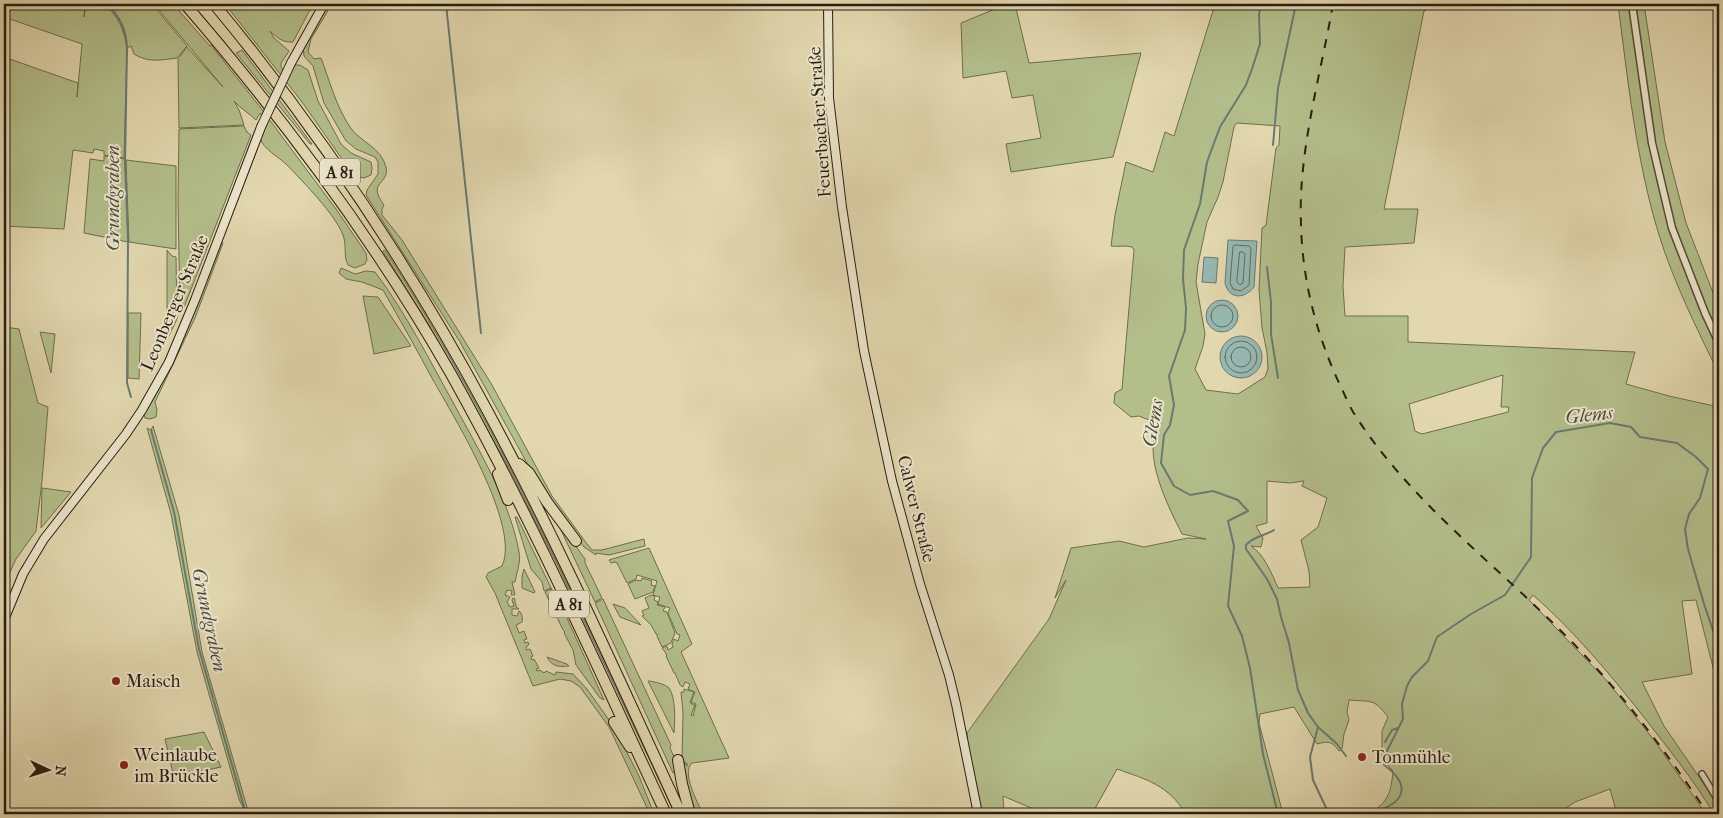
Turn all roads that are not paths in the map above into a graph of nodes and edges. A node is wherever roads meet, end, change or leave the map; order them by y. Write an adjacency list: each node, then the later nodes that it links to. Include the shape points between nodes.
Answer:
1 (185, 4): 8 (highway, A 81, via 249,79 338,197 424,329)
2 (214, 4): 9 (highway, A 81, via 300,115 391,247)
3 (324, 4): 12 (main road, Leonberger Straße, bridge, via 290,63 261,127 196,300 169,362 126,434 41,544 23,574)
4 (828, 4): 6 (main road, Feuerbacher Straße, via 829,98)
5 (1632, 4): 7 (street, via 1652,143 1672,228 1704,313)
6 (842, 207): 21 (main road, Calwer Straße, via 864,351 892,481 956,704)
7 (1719, 343)
8 (486, 440): 10 (highway); 15 (highway, A 81, via 561,588)
9 (510, 454): 11 (highway, via 529,473); 19 (highway, A 81, via 577,588)
10 (508, 500)
11 (576, 541)
12 (4, 620)
13 (614, 722): 15 (highway)
14 (678, 760): 20 (highway)
15 (646, 771): 18 (highway, A 81)
16 (1702, 774): 17 (street)
17 (1719, 802)
18 (666, 814)
19 (681, 814)
20 (690, 814)
21 (978, 814)

